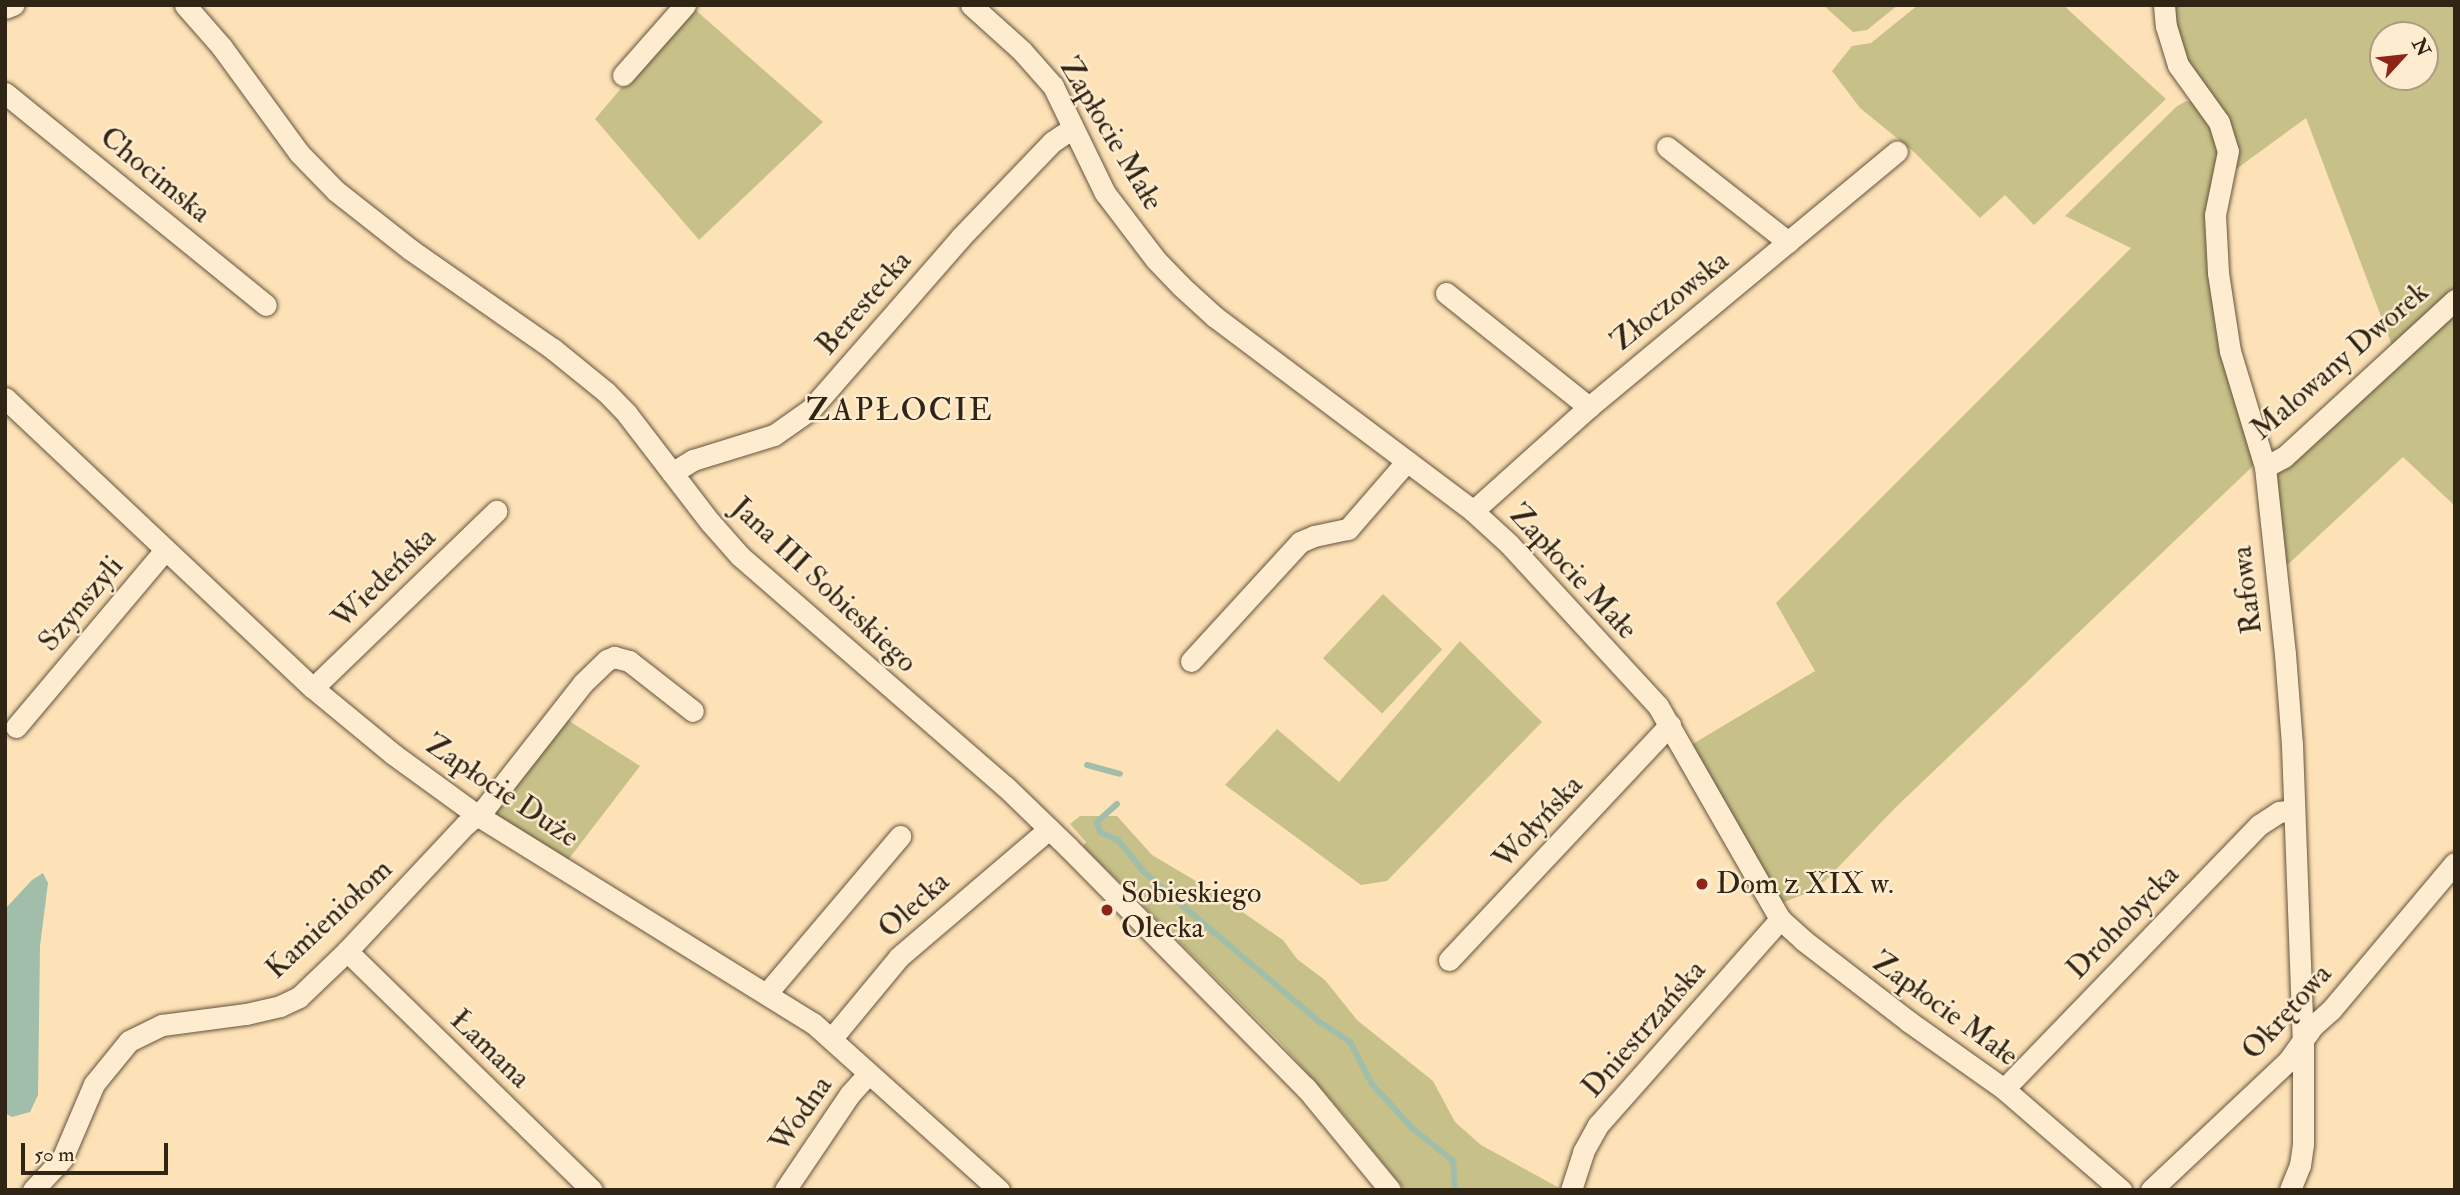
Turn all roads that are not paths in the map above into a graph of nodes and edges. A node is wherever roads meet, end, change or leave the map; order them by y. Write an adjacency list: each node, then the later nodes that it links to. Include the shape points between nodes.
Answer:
1 (13, 5): 6 (street)
2 (185, 5): 20 (street, Jana III Sobieskiego, via 221,46 299,153 336,191 579,370 627,415)
3 (685, 5): 7 (street)
4 (971, 5): 9 (street, Zapłocie Małe, via 1038,67 1053,86)
5 (2164, 5): 19 (street, Rafowa, via 2178,65 2211,109 2225,137 2228,151 2216,215 2217,273 2230,351)
6 (5, 8)
7 (623, 75)
8 (5, 93): 15 (street, Chocimska)
9 (1073, 128): 18 (street, Zapłocie Małe, via 1105,193 1181,286 1215,317); 20 (street, Berestecka, via 1052,142 960,238 811,410 774,436 693,460)
10 (1667, 147): 12 (street)
11 (1897, 151): 12 (street, Złoczowska)
12 (1788, 242): 17 (street, Złoczowska)
13 (1446, 293): 17 (street)
14 (2455, 300): 19 (street, Malowany Dworek, via 2284,457)
15 (266, 305)
16 (5, 398): 23 (street, Zapłocie Duże)
17 (1588, 407): 22 (street, Złoczowska)
18 (1407, 461): 22 (street, Zapłocie Małe); 24 (street, via 1349,529 1300,542)
19 (2265, 467): 29 (street, Rafowa, via 2288,690)
20 (672, 473): 31 (street, Jana III Sobieskiego, via 740,556)
21 (496, 510): 25 (street, Wiedeńska)
22 (1473, 511): 27 (street, Zapłocie Małe, via 1509,544 1658,706)
23 (164, 551): 25 (street, Zapłocie Duże); 28 (street, Szynszyli)
24 (1191, 661)
25 (313, 688): 30 (street, Zapłocie Duże)
26 (693, 711): 30 (street, Kamieniołom, via 629,661 607,660 583,683)
27 (1670, 725): 34 (street, Zapłocie Małe); 36 (street, Wołyńska)
28 (16, 727)
29 (2293, 810): 39 (street, Rafowa); 41 (street, Drohobycka, via 2279,812 2259,825)
30 (477, 815): 35 (street, Kamieniołom); 37 (street, Zapłocie Duże)
31 (1049, 829): 38 (street, Olecka, via 899,957); 46 (street, Jana III Sobieskiego, via 1306,1088)
32 (900, 836): 37 (street)
33 (2455, 863): 39 (street, Okrętowa)
34 (1780, 919): 41 (street, Zapłocie Małe, via 1908,1021); 47 (street, Dniestrzańska, via 1598,1125)
35 (347, 951): 42 (street, Kamieniołom, via 299,997 279,1006 162,1025 129,1041 94,1084 62,1159); 43 (street, Łamana)
36 (1449, 960)
37 (767, 993): 38 (street, Zapłocie Duże)
38 (832, 1038): 40 (street, Zapłocie Duże)
39 (2303, 1041): 49 (street, Okrętowa, via 2288,1061); 50 (street, Rafowa, via 2303,1144)
40 (868, 1074): 44 (street, Wodna); 45 (street, Zapłocie Duże)
41 (2004, 1089): 48 (street, Zapłocie Małe)
42 (33, 1190)
43 (592, 1190)
44 (785, 1190)
45 (999, 1190)
46 (1390, 1190)
47 (1571, 1190)
48 (2121, 1190)
49 (2151, 1190)
50 (2290, 1190)

